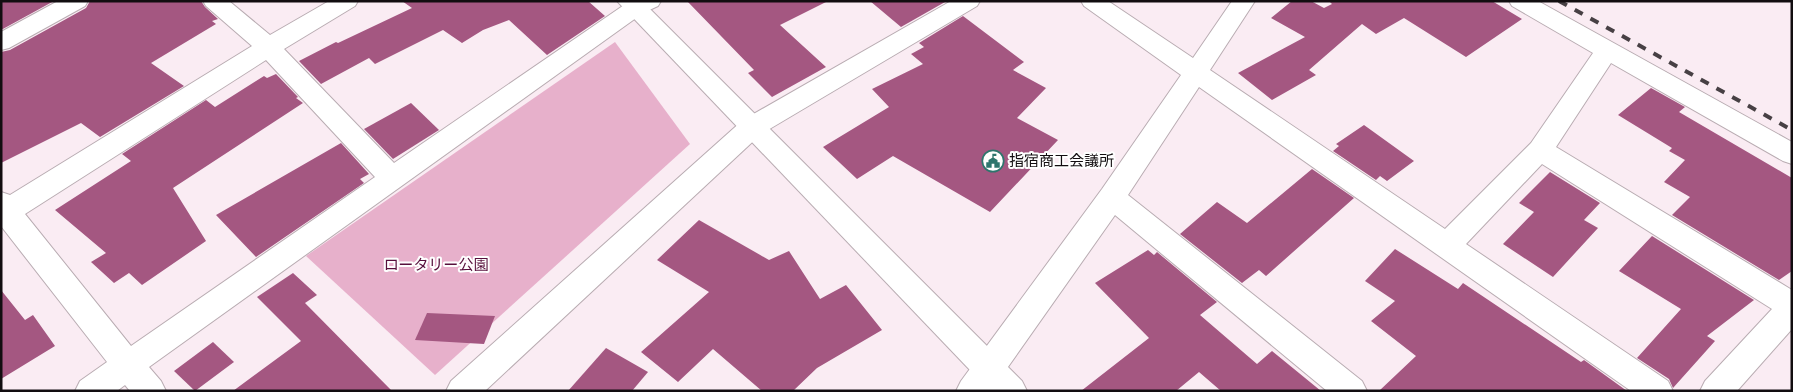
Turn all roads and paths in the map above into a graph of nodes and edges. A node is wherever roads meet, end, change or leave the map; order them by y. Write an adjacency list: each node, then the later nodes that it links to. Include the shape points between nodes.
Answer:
1 (76, 1): 9 (street)
2 (214, 1): 10 (street)
3 (347, 1): 10 (street)
4 (969, 1): 13 (street)
5 (1092, 1): 12 (street)
6 (1244, 1): 12 (street)
7 (1520, 1): 11 (street)
8 (638, 4): 13 (street); 16 (street)
9 (1, 42)
10 (268, 47): 16 (street); 18 (street)
11 (1606, 50): 14 (street); 15 (street)
12 (1196, 73): 17 (street); 19 (street)
13 (752, 127): 22 (street); 25 (street)
14 (1540, 150): 19 (street); 20 (street)
15 (1792, 154)
16 (393, 180): 21 (street)
17 (1112, 197): 22 (street); 27 (street)
18 (4, 210): 21 (street)
19 (1446, 246): 28 (street)
20 (1792, 307): 29 (street)
21 (128, 366): 23 (street); 24 (street)
22 (980, 379): 26 (street)
23 (91, 391)
24 (150, 391)
25 (462, 391)
26 (1010, 391)
27 (1351, 391)
28 (1657, 391)
29 (1716, 391)

